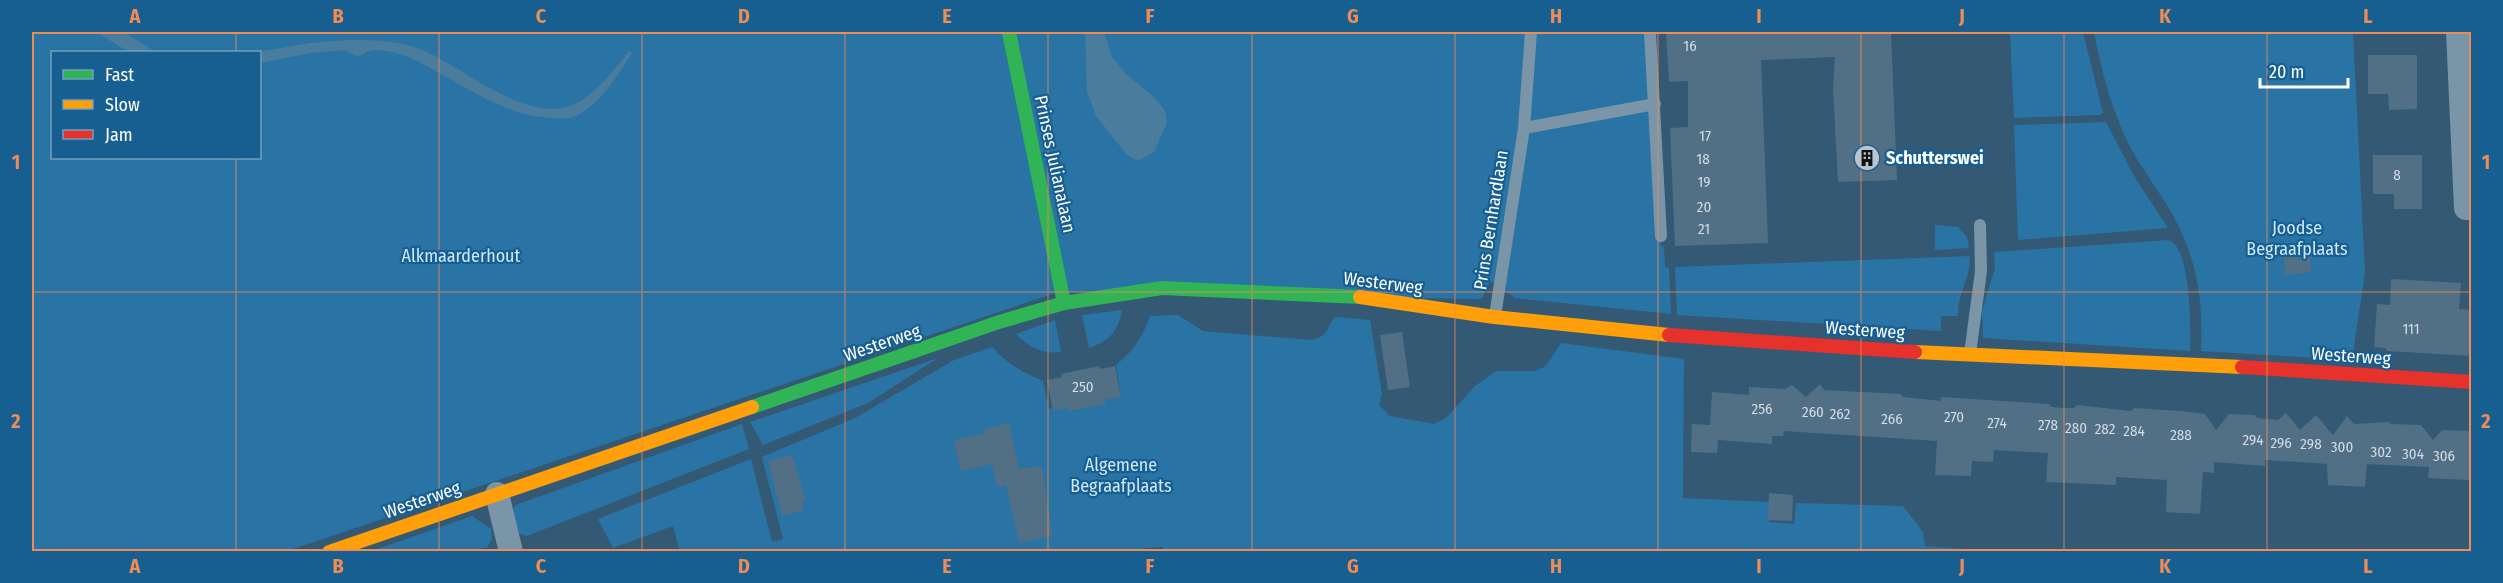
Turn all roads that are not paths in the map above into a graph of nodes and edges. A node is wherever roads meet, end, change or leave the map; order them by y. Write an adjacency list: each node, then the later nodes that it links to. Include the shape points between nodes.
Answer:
1 (1009, 32): 10 (street, Prinses Julianalaan)
2 (1531, 32): 6 (lane, Prins Bernhardlaan)
3 (1650, 32): 5 (lane)
4 (2458, 32): 7 (street, via 2466,208)
5 (1654, 104): 6 (lane, Prins Bernhardlaan); 9 (lane)
6 (1524, 128): 11 (lane, Prins Bernhardlaan)
7 (2472, 208)
8 (1980, 225): 12 (lane, via 1980,271)
9 (1661, 236)
10 (1064, 303): 11 (street, Westerweg, via 1162,288 1352,296); 14 (street, Westerweg)
11 (1494, 317): 12 (street, Westerweg, via 1674,336)
12 (1970, 356): 13 (street, Westerweg, via 2194,364)
13 (2472, 382)
14 (497, 494): 15 (street, Westerweg); 16 (street)
15 (329, 552)
16 (511, 552)

